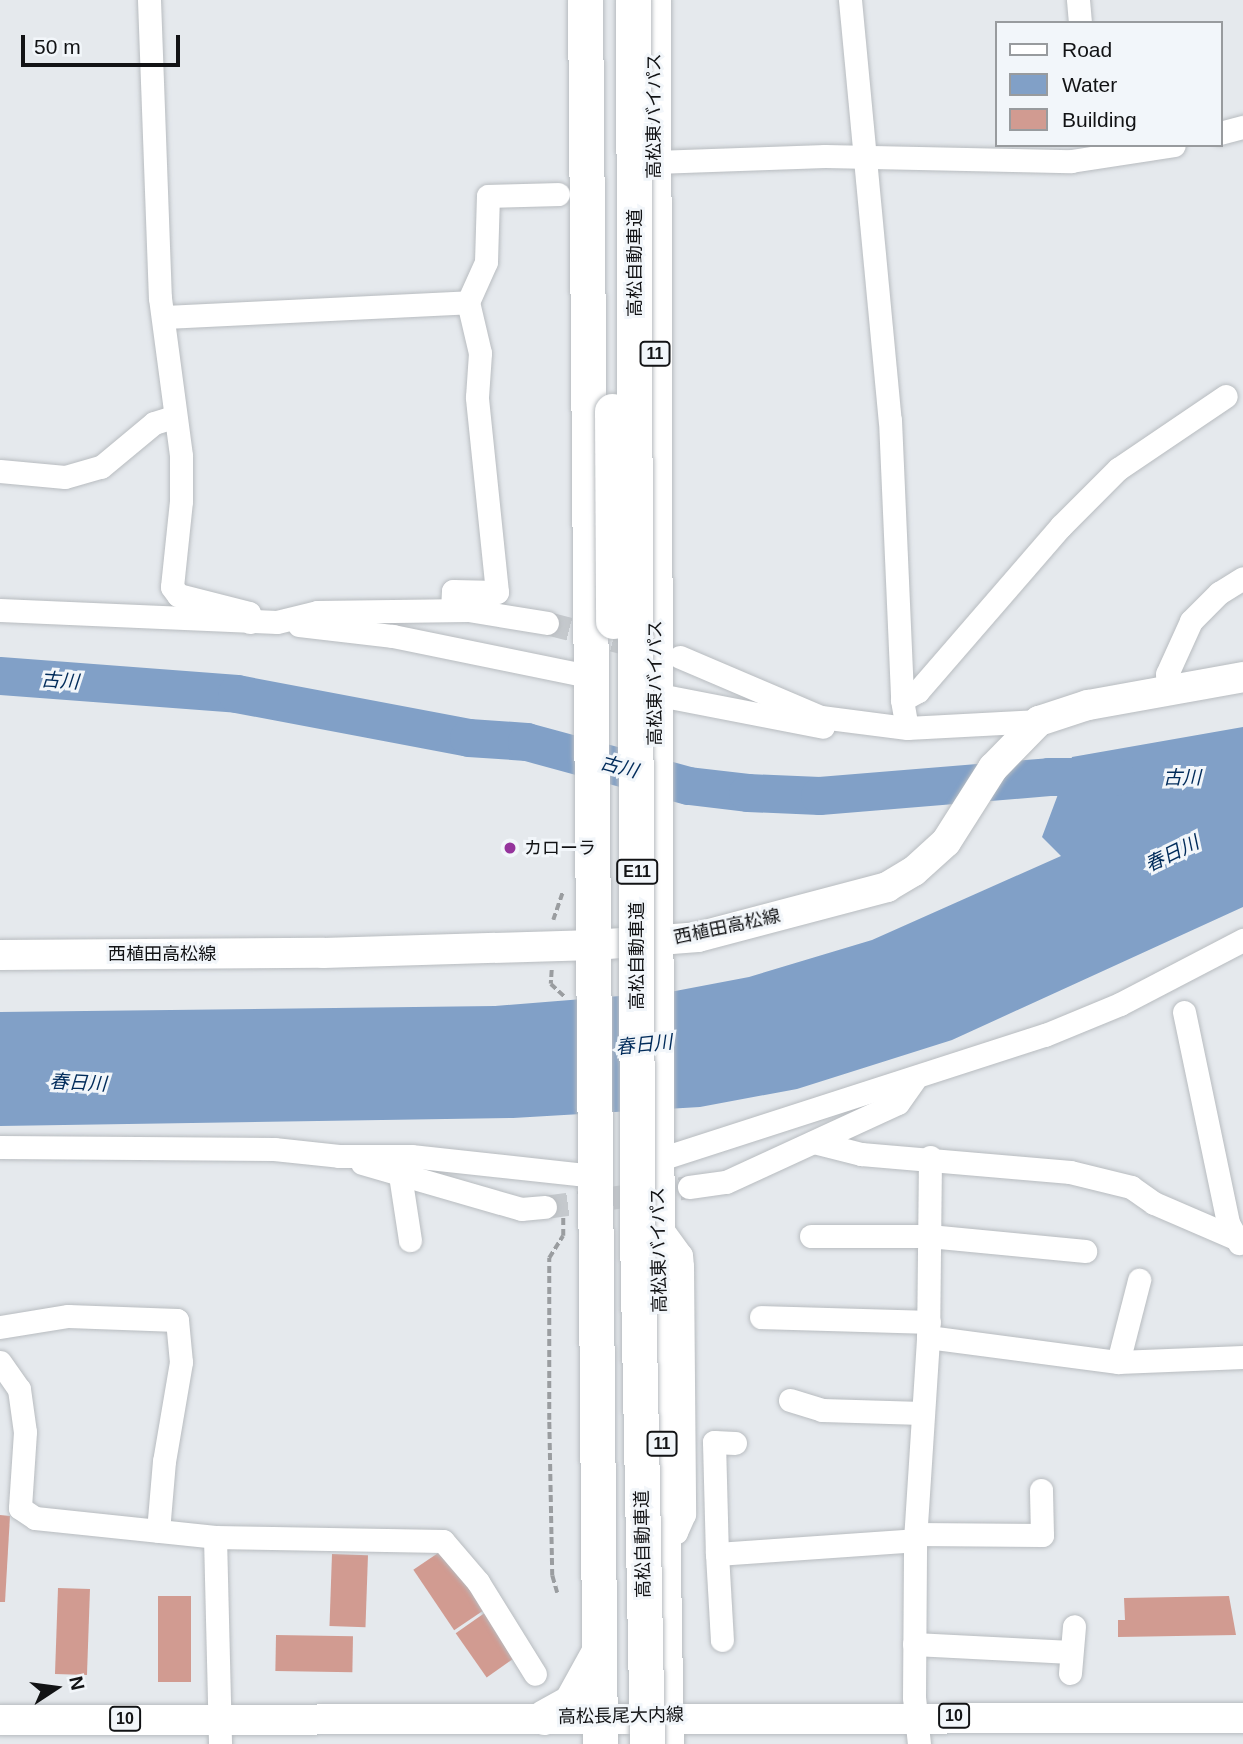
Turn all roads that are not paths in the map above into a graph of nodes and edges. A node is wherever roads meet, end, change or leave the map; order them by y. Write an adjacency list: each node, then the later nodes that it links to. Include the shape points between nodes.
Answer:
1 (149, 0): 14 (street, via 160,298)
2 (585, 0): 26 (highway)
3 (610, 0): 80 (highway, 高松自動車道 / E11, bridge)
4 (633, 0): 79 (highway, 高松自動車道 / E11, bridge, via 637,1234)
5 (653, 0): 11 (highway, 高松東バイパス / 11)
6 (850, 0): 10 (street)
7 (1243, 127): 8 (street)
8 (1222, 132)
9 (1161, 147): 10 (street, via 1071,161)
10 (865, 159): 11 (street, via 825,156); 29 (street, via 890,420)
11 (655, 162): 28 (highway, 高松東バイパス / 11)
12 (558, 194): 13 (street, via 488,196 486,262)
13 (468, 302): 14 (street); 20 (street, via 480,352 477,397 498,593 453,591)
14 (166, 317): 16 (street)
15 (1226, 396): 29 (street, via 1118,469 1061,526 918,691)
16 (174, 417): 17 (street, via 155,423 101,467 65,477); 21 (street, via 181,501 172,587 178,595 249,613)
17 (0, 471)
18 (1243, 578): 27 (street, via 1219,593 1191,621 1167,674)
19 (0, 610): 21 (street)
20 (452, 610): 22 (street, via 317,612); 23 (street)
21 (250, 622): 22 (street)
22 (277, 622): 26 (street, via 393,636)
23 (547, 622)
24 (680, 657): 30 (street, via 821,717)
25 (1243, 677): 27 (main road)
26 (588, 683): 36 (highway)
27 (1168, 691): 32 (main road, via 1088,705)
28 (654, 700): 30 (street, via 814,726); 34 (highway, 高松東バイパス / 11)
29 (902, 701): 31 (street)
30 (877, 727): 31 (street)
31 (907, 728): 32 (street)
32 (1028, 730): 34 (main road, 西植田高松線, via 946,842 914,871 887,887 698,937)
33 (1243, 940): 38 (street, via 1120,1004)
34 (656, 954): 36 (main road, 西植田高松線); 41 (highway, 高松東バイパス / 11)
35 (0, 955): 36 (main road, 西植田高松線, via 552,946)
36 (595, 958): 44 (highway)
37 (1184, 1012): 51 (street, via 1228,1223)
38 (914, 1080): 39 (street, via 898,1103); 41 (street)
39 (814, 1142): 43 (street, via 862,1154); 46 (street, via 726,1182)
40 (0, 1147): 42 (street, via 192,1146)
41 (657, 1152): 79 (highway, 高松東バイパス / 11, via 663,1539)
42 (339, 1156): 44 (street); 45 (street)
43 (930, 1157): 49 (street); 51 (street, via 1037,1167 1131,1187 1154,1203)
44 (586, 1166): 71 (highway)
45 (400, 1175): 47 (street, via 521,1209); 50 (street)
46 (689, 1187)
47 (545, 1207)
48 (811, 1236): 49 (street)
49 (929, 1236): 52 (street); 56 (street)
50 (410, 1240)
51 (1240, 1244)
52 (1085, 1251)
53 (1139, 1280): 59 (street)
54 (761, 1317): 56 (street)
55 (0, 1327): 64 (street, via 68,1315 177,1320 181,1362)
56 (929, 1330): 59 (street); 61 (street)
57 (1243, 1357): 59 (street)
58 (0, 1362): 64 (street, via 19,1389 23,1421 20,1508 35,1518)
59 (1118, 1362)
60 (790, 1400): 61 (street, via 822,1410)
61 (922, 1413): 66 (street)
62 (735, 1443): 67 (street, via 714,1442)
63 (1041, 1490): 66 (street, via 1042,1535)
64 (158, 1531): 65 (street)
65 (215, 1537): 72 (street, via 443,1541 478,1582); 78 (street)
66 (915, 1537): 67 (street); 70 (street)
67 (717, 1554): 69 (street)
68 (1074, 1626): 70 (street, via 1071,1663)
69 (722, 1640)
70 (914, 1644): 77 (street)
71 (599, 1651): 73 (highway, via 571,1702); 76 (highway)
72 (536, 1674)
73 (544, 1717): 76 (main road, 高松長尾大内線 / 10); 78 (main road, 高松長尾大内線 / 10)
74 (1243, 1718): 77 (main road, 高松長尾大内線 / 10)
75 (0, 1720): 78 (main road, 高松長尾大内線 / 10)
76 (600, 1730): 79 (main road, 高松長尾大内線 / 10)
77 (918, 1730): 79 (main road, 高松長尾大内線 / 10)
78 (220, 1732)
79 (659, 1735)
80 (626, 1744)

